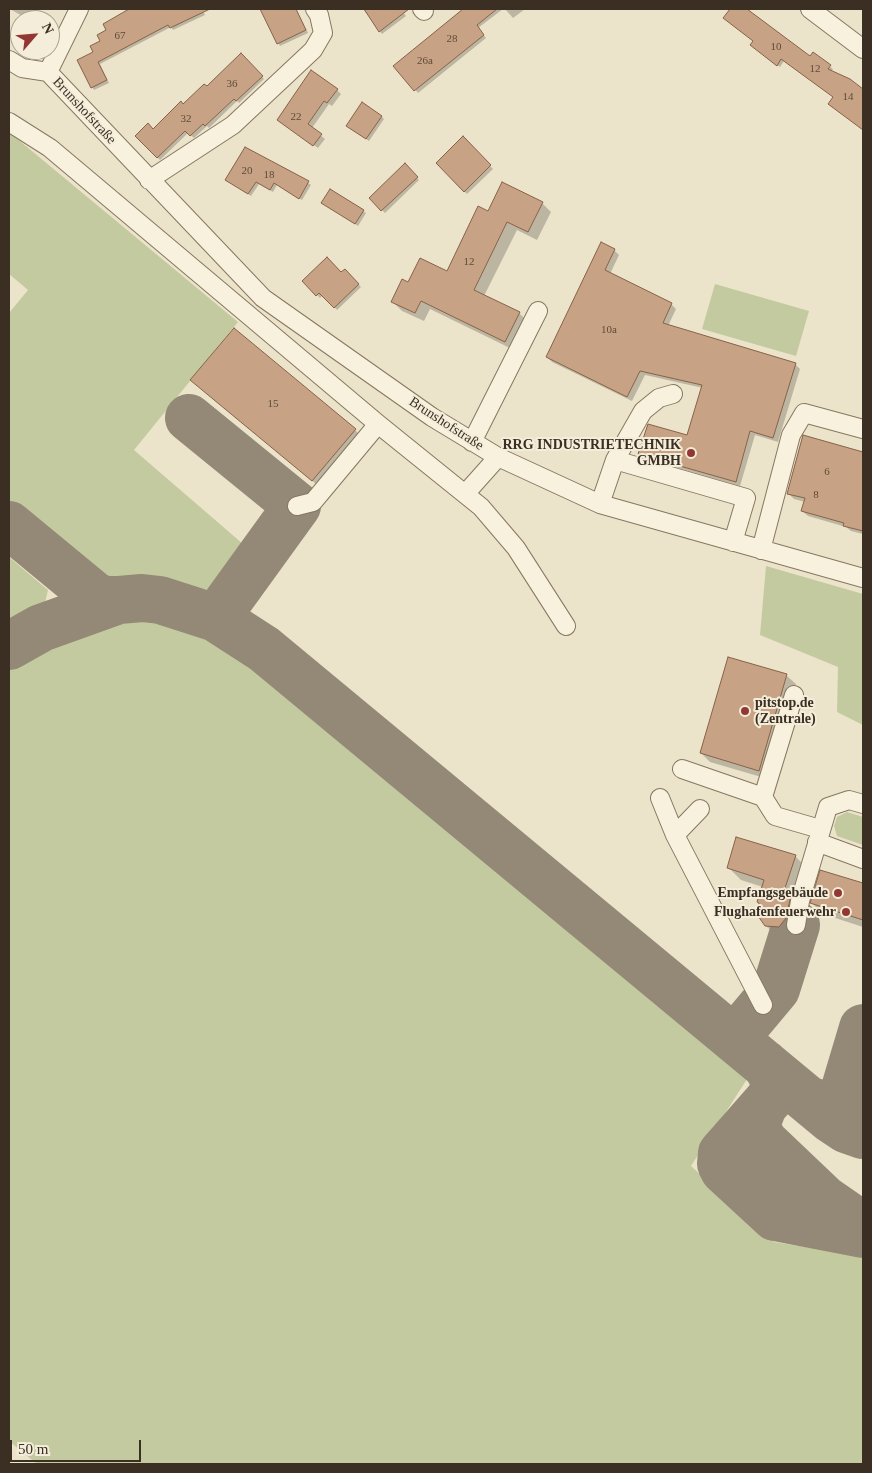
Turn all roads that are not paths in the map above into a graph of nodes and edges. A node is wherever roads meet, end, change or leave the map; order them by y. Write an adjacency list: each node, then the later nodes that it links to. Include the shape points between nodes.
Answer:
1 (79, 9): 6 (street)
2 (315, 9): 8 (street, via 323,34 313,50 233,125)
3 (810, 9): 4 (street)
4 (862, 44)
5 (9, 60): 6 (street, Brunshofstraße, via 22,68)
6 (48, 72): 8 (street, Brunshofstraße)
7 (9, 122): 11 (street, via 57,155)
8 (149, 180): 13 (street, Brunshofstraße, via 263,298)
9 (538, 312): 13 (street)
10 (673, 394): 15 (street, via 659,398 643,411)
11 (378, 424): 16 (street); 18 (street, via 313,502)
12 (863, 429): 20 (street, via 804,413 790,436)
13 (472, 442): 14 (street, Brunshofstraße)
14 (498, 457): 16 (street); 17 (street, Brunshofstraße)
15 (615, 460): 17 (street); 19 (street, via 746,498)
16 (465, 494): 22 (street, via 481,507 516,548)
17 (600, 504): 19 (street, Brunshofstraße)
18 (297, 506)
19 (733, 542): 20 (street, Brunshofstraße)
20 (761, 550): 21 (street, Brunshofstraße)
21 (863, 578)
22 (566, 626)
23 (794, 695): 25 (street)
24 (682, 769): 25 (street)
25 (763, 797): 30 (street, via 775,816)
26 (660, 798): 29 (street)
27 (863, 804): 30 (street, via 848,800 828,807)
28 (700, 809): 29 (street)
29 (675, 835): 33 (street)
30 (818, 836): 31 (street); 32 (street)
31 (863, 859)
32 (796, 925)
33 (763, 1005)

